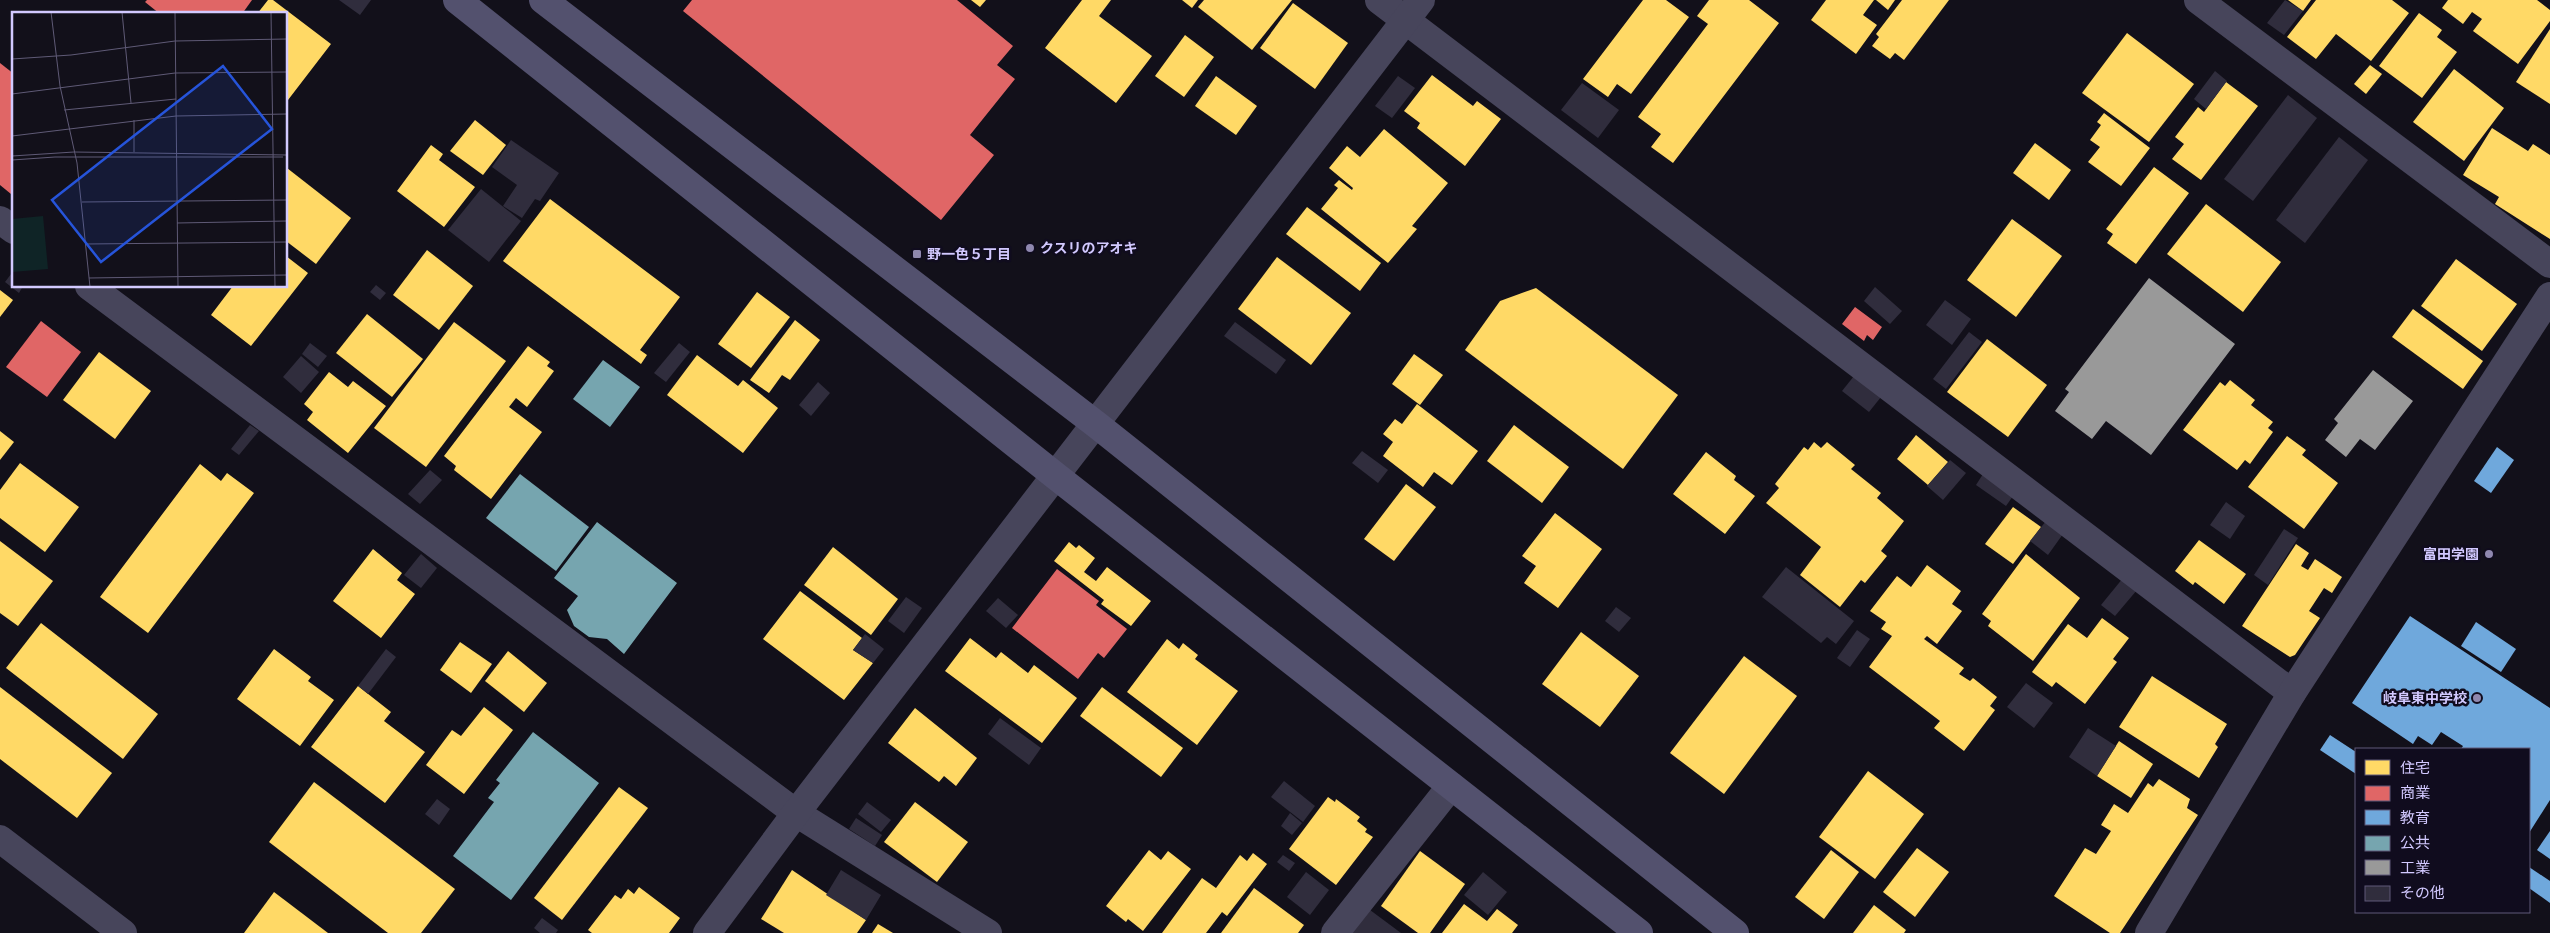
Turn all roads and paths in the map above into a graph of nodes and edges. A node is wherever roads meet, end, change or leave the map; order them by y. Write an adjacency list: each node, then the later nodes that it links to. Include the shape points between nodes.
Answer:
1 (457, 0): 12 (street)
2 (543, 0): 11 (street)
3 (1379, 0): 5 (street)
4 (2198, 0): 8 (street)
5 (1413, 10): 11 (street); 13 (street)
6 (0, 220): 7 (street)
7 (12, 229)
8 (2550, 264)
9 (92, 288): 15 (street)
10 (2550, 296): 13 (street)
11 (1097, 424): 12 (street); 22 (street)
12 (1057, 477): 14 (street); 15 (street)
13 (2292, 693): 23 (street)
14 (1451, 786): 20 (street); 21 (street)
15 (796, 813): 18 (street); 19 (street)
16 (0, 839): 17 (street)
17 (123, 933)
18 (707, 933)
19 (988, 933)
20 (1335, 933)
21 (1639, 933)
22 (1735, 933)
23 (2149, 933)

